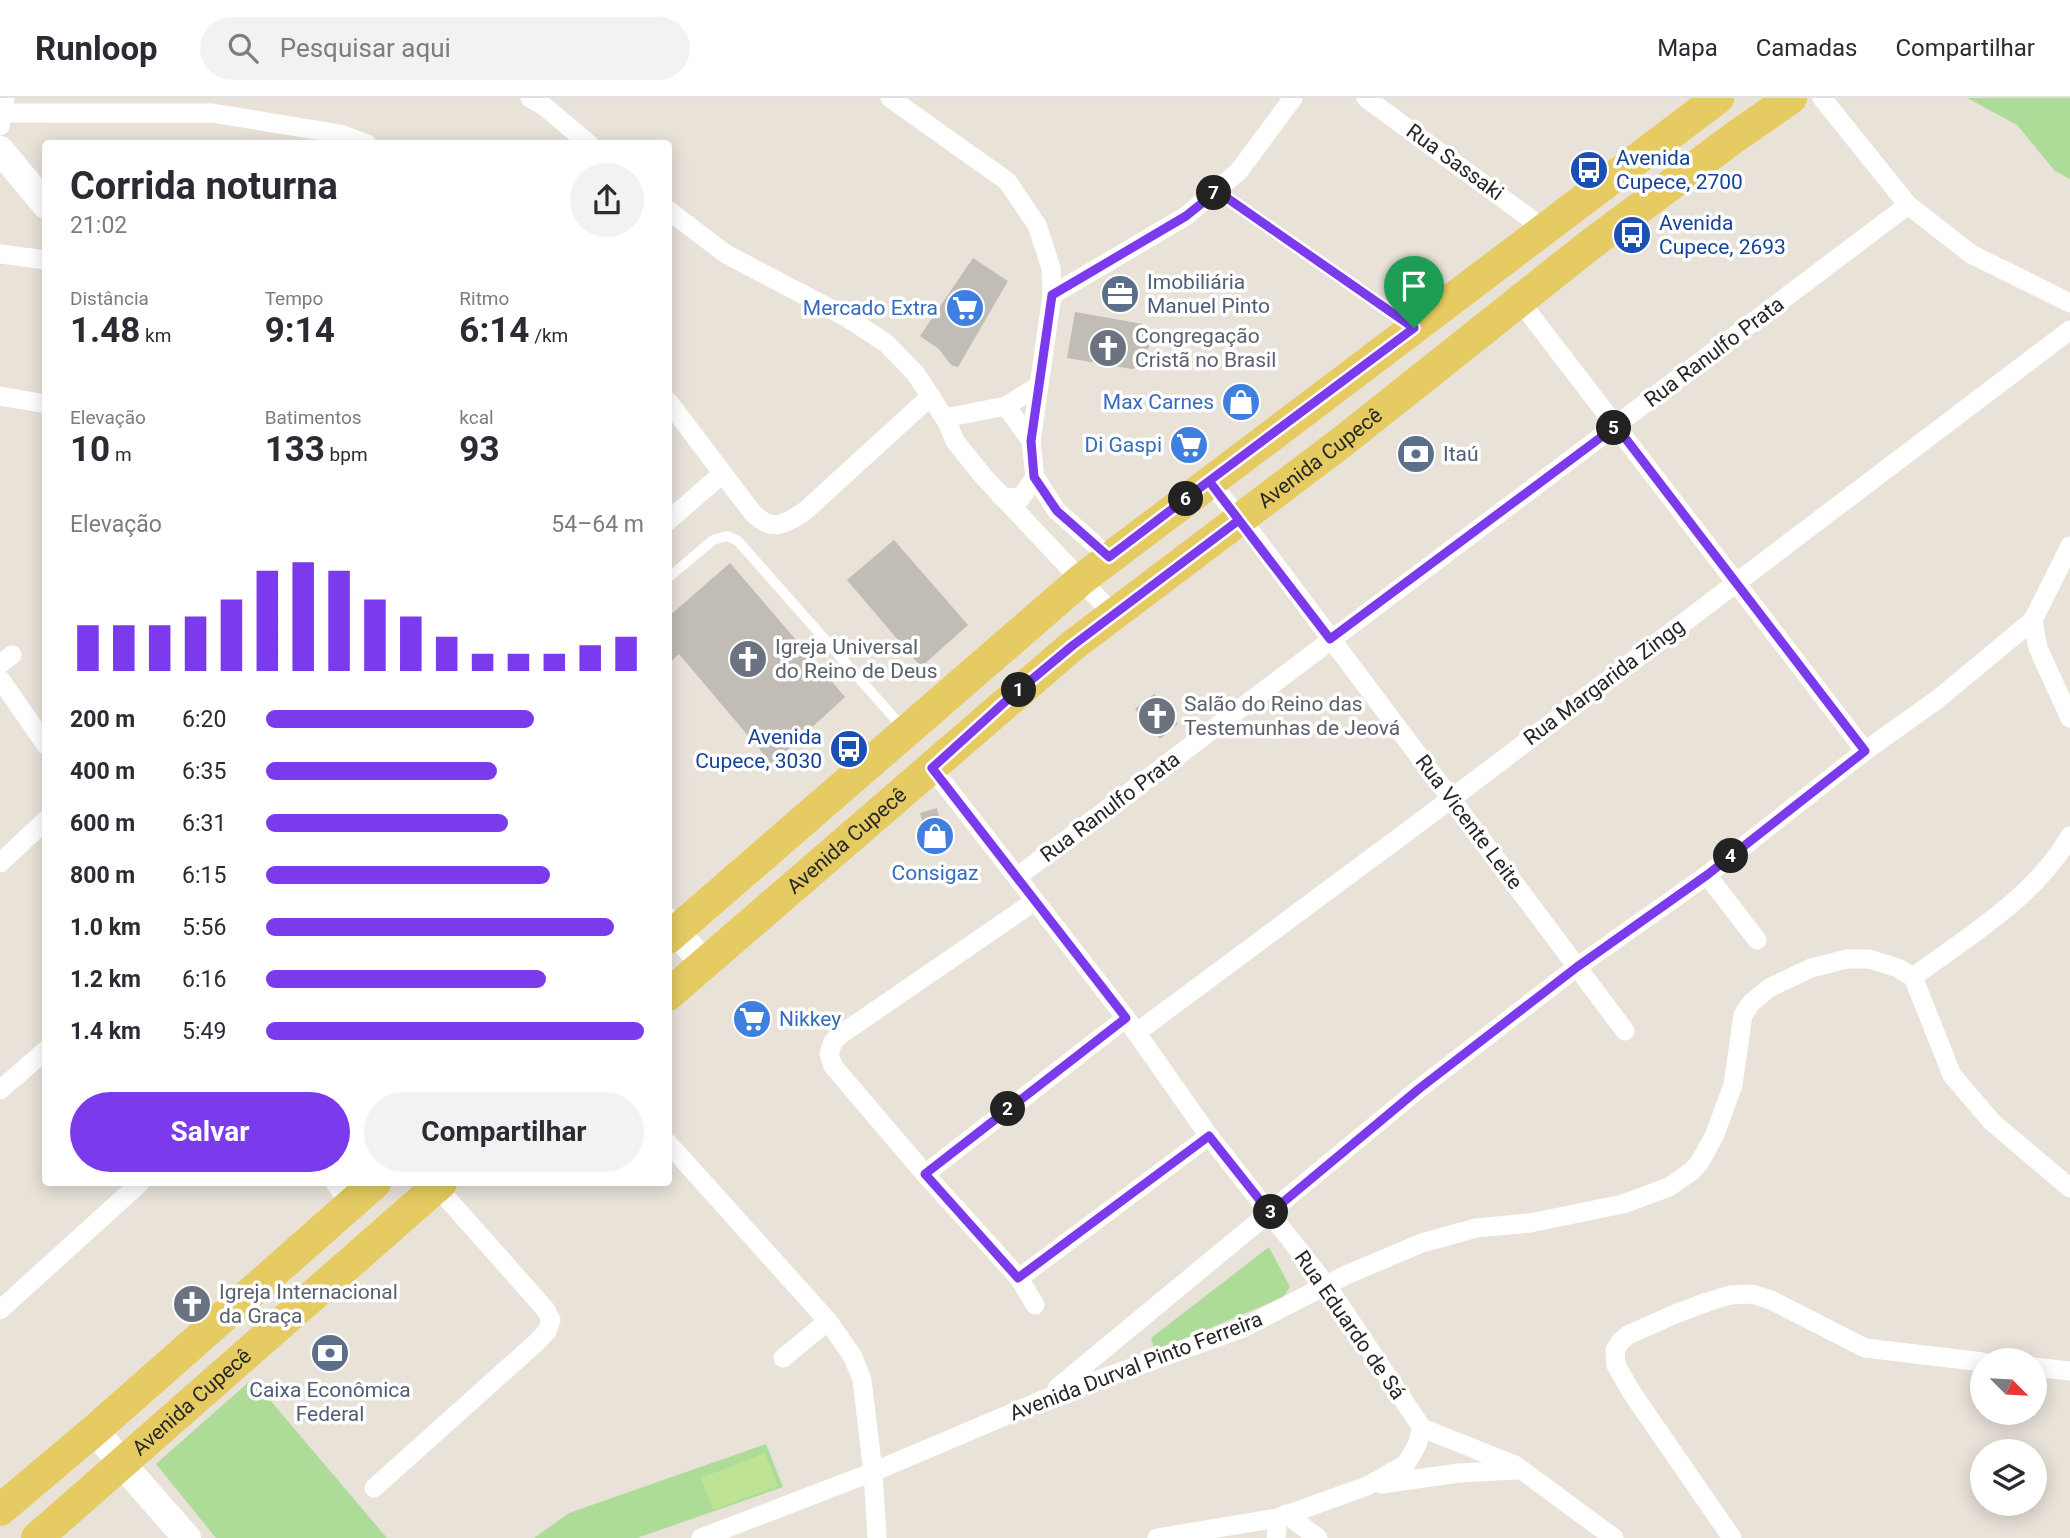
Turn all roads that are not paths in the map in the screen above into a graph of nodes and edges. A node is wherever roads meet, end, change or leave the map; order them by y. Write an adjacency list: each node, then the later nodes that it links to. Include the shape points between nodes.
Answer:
1 (530, 98): 10 (street)
2 (890, 98): 19 (street, via 1007,181 1028,209 1044,243)
3 (1293, 98): 12 (street, via 1239,171)
4 (1366, 98): 16 (street, Rua Sassaki)
5 (1718, 98): 16 (main road, Avenida Cupecê)
6 (1791, 98): 20 (main road, Avenida Cupecê)
7 (1822, 98): 14 (street)
8 (3, 113): 9 (street, via 212,113)
9 (357, 140)
10 (584, 140)
11 (0, 150): 13 (street)
12 (1217, 191): 19 (street, via 1186,216); 22 (lane)
13 (42, 200)
14 (1908, 205): 21 (street, via 1971,254); 31 (street, Rua Ranulfo Prata)
15 (672, 213): 26 (street, via 726,254 886,343)
16 (1543, 228): 22 (main road, Avenida Cupecê)
17 (0, 254): 18 (street)
18 (42, 259)
19 (1052, 295): 24 (street)
20 (1519, 300): 31 (street); 38 (main road, Avenida Cupecê)
21 (2070, 303)
22 (1414, 328): 35 (main road, Avenida Cupecê)
23 (2070, 330): 43 (street, Rua Margarida Zingg)
24 (1038, 386): 29 (street); 32 (street)
25 (0, 396): 27 (street)
26 (931, 396): 30 (street); 33 (street, via 805,511 779,525 762,522)
27 (42, 403)
28 (672, 406): 33 (street)
29 (1006, 406): 30 (street); 32 (street)
30 (944, 418): 36 (street, via 955,442)
31 (1616, 426): 43 (street); 46 (street, Rua Ranulfo Prata)
32 (1031, 441): 34 (street)
33 (723, 474): 37 (street)
34 (1034, 477): 36 (street, via 1021,498); 40 (street, via 1057,511)
35 (1209, 481): 38 (street, Rua Vicente Leite); 40 (main road, Avenida Cupecê)
36 (1001, 497): 42 (street)
37 (672, 517)
38 (1239, 520): 44 (main road, Avenida Cupecê); 46 (street, Rua Vicente Leite)
39 (2070, 546): 45 (street)
40 (1109, 557): 42 (main road, Avenida Cupecê)
41 (672, 575): 49 (lane, via 713,540 727,536 738,541)
42 (1082, 579): 44 (street); 49 (main road, Avenida Cupecê)
43 (1737, 582): 51 (street); 53 (street, Rua Margarida Zingg)
44 (1113, 614): 52 (main road, Avenida Cupecê)
45 (2033, 620): 48 (street, via 2038,648); 51 (street, via 1938,699)
46 (1330, 639): 53 (street, Rua Vicente Leite); 58 (street, Rua Ranulfo Prata)
47 (0, 679): 50 (street)
48 (2070, 718)
49 (906, 731): 60 (main road, Avenida Cupecê)
50 (42, 740)
51 (1865, 751): 57 (street)
52 (932, 768): 58 (street, Rua Eduardo de Sá); 63 (main road, Avenida Cupecê)
53 (1451, 799): 64 (street, Rua Vicente Leite); 67 (street, Rua Margarida Zingg)
54 (42, 824): 56 (street)
55 (2070, 836): 65 (street, via 2050,867 2003,911)
56 (0, 863)
57 (1707, 875): 62 (street); 64 (street)
58 (1017, 877): 59 (street, Rua Eduardo de Sá)
59 (1035, 901): 67 (street, Rua Eduardo de Sá); 73 (street, via 840,1035 829,1051 833,1066)
60 (672, 929)
61 (672, 931): 63 (street)
62 (1757, 940)
63 (704, 964): 66 (main road, Avenida Cupecê)
64 (1577, 967): 68 (street, Rua Vicente Leite); 80 (street, via 1420,1088)
65 (1913, 977): 78 (street, via 1952,1075 1992,1122); 82 (street, Avenida Durval Pinto Ferreira, via 1869,959 1847,959 1811,968 1769,988 1751,1003 1743,1015 1733,1085 1715,1134 1700,1162 1670,1187 1623,1204 1450,1234 1373,1262)
66 (672, 992)
67 (1131, 1026): 71 (street, Rua Eduardo de Sá); 73 (street, Rua Margarida Zingg)
68 (1625, 1031)
69 (42, 1053): 70 (street)
70 (0, 1090)
71 (1209, 1136): 80 (street, Rua Eduardo de Sá); 81 (street)
72 (672, 1147): 85 (street)
73 (925, 1174): 81 (street)
74 (138, 1186): 84 (street)
75 (365, 1186): 79 (main road, Avenida Cupecê)
76 (438, 1186): 93 (main road, Avenida Cupecê)
77 (440, 1186): 97 (street, via 551,1320 538,1341)
78 (2070, 1188)
79 (343, 1193): 92 (main road, Avenida Cupecê)
80 (1270, 1213): 82 (street, Rua Eduardo de Sá); 90 (street)
81 (1018, 1278): 83 (street)
82 (1327, 1286): 90 (street, Avenida Durval Pinto Ferreira, via 1243,1328); 91 (street, Rua Eduardo de Sá)
83 (1035, 1306)
84 (0, 1310)
85 (828, 1321): 86 (street); 95 (street, via 849,1349 862,1380)
86 (783, 1358)
87 (1970, 1360): 107 (street, via 1865,1348 1752,1294 1707,1302 1628,1335 1615,1350 1616,1365)
88 (2048, 1368): 89 (street)
89 (2070, 1371)
90 (1045, 1399): 95 (street, Avenida Durval Pinto Ferreira)
91 (1422, 1428): 94 (street); 96 (street, via 1406,1464)
92 (95, 1430): 93 (street); 98 (main road, Avenida Cupecê)
93 (122, 1464): 100 (main road, Avenida Cupecê); 101 (street)
94 (1523, 1470): 96 (street, via 1459,1473); 106 (street)
95 (873, 1472): 102 (street, Avenida Durval Pinto Ferreira); 103 (street)
96 (1367, 1486): 99 (street)
97 (374, 1488)
98 (0, 1510)
99 (1280, 1523): 104 (street); 105 (street)
100 (37, 1538)
101 (187, 1538)
102 (701, 1538)
103 (877, 1538)
104 (1157, 1538)
105 (1318, 1538)
106 (1614, 1538)
107 (1732, 1538)

